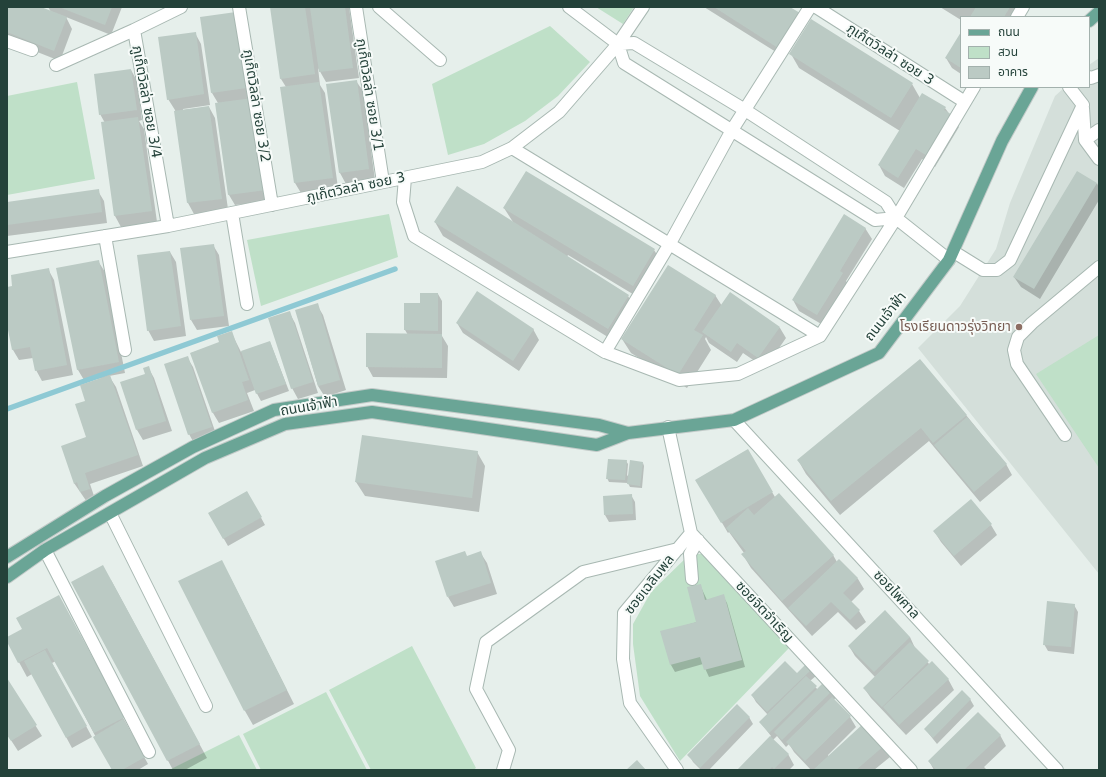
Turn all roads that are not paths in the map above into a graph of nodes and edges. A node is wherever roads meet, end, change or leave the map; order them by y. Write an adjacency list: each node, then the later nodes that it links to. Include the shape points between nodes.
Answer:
1 (181, 7): 13 (street, ภูเก็ตวิลล่า ซอย 3/4)
2 (239, 7): 32 (street, ภูเก็ตวิลล่า ซอย 3/2)
3 (356, 7): 31 (street, ภูเก็ตวิลล่า ซอย 3/1)
4 (379, 7): 17 (street)
5 (569, 7): 15 (street)
6 (642, 7): 15 (street, ภูเก็ตวิลล่า ซอย 3)
7 (810, 7): 24 (street)
8 (816, 7): 22 (street, ภูเก็ตวิลล่า ซอย 3)
9 (1023, 7): 11 (street)
10 (1099, 12): 12 (main road)
11 (1018, 16)
12 (1090, 20)
13 (134, 30): 18 (street); 35 (street, ภูเก็ตวิลล่า ซอย 3/4)
14 (7, 41): 16 (street)
15 (618, 44): 24 (street, via 634,43); 25 (street, via 624,63); 28 (street, ภูเก็ตวิลล่า ซอย 3, via 560,112)
16 (32, 50)
17 (440, 60)
18 (56, 65)
19 (973, 88): 22 (street)
20 (1031, 88): 39 (main road, ถนนเจ้าฟ้า, via 1002,141)
21 (1070, 88): 23 (street)
22 (964, 102): 34 (street)
23 (1083, 105): 27 (street); 39 (street, via 1010,260 997,270 983,270)
24 (745, 110): 25 (street); 34 (street, via 886,202)
25 (732, 130): 34 (street, via 875,220); 37 (street)
26 (1099, 130): 27 (street)
27 (1085, 140): 29 (street)
28 (512, 148): 30 (street, ภูเก็ตวิลล่า ซอย 3, via 482,162); 37 (street)
29 (1099, 159)
30 (405, 178): 31 (street, ภูเก็ตวิลล่า ซอย 3); 44 (street, via 403,202 414,236)
31 (383, 182): 32 (street, ภูเก็ตวิลล่า ซอย 3)
32 (272, 205): 33 (street, ภูเก็ตวิลล่า ซอย 3)
33 (232, 213): 35 (street, ภูเก็ตวิลล่า ซอย 3); 41 (street)
34 (896, 218): 39 (street); 42 (street)
35 (168, 226): 36 (street, ภูเก็ตวิลล่า ซอย 3)
36 (105, 236): 38 (street, ภูเก็ตวิลล่า ซอย 3); 43 (street)
37 (669, 245): 42 (street); 44 (street)
38 (7, 252)
39 (951, 256): 45 (main road, ถนนเจ้าฟ้า, via 879,353)
40 (1099, 266): 48 (street, via 1032,323 1018,337 1014,350 1017,364)
41 (247, 304)
42 (820, 336): 44 (street, via 738,374 679,380)
43 (125, 350)
44 (605, 352)
45 (734, 420): 46 (main road, ถนนเจ้าฟ้า); 61 (street, ซอยไพศาล)
46 (668, 427): 47 (main road, ถนนเจ้าฟ้า); 50 (street)
47 (628, 433): 49 (main road, ถนนเจ้าฟ้า, via 597,445 372,412 285,424 205,458); 53 (main road, ถนนเจ้าฟ้า, via 599,425 372,395 274,410 180,454 105,496)
48 (1065, 435)
49 (110, 512): 52 (main road, ถนนเจ้าฟ้า); 56 (street)
50 (694, 537): 51 (street, ซอยเฉลิมพล); 55 (street, via 690,554); 60 (street, ซอยจิตจำเริญ)
51 (678, 549): 58 (street, via 583,572 486,642 476,689 509,750); 59 (street, ซอยเฉลิมพล, via 624,613 623,659 630,703)
52 (45, 550): 54 (main road, ถนนเจ้าฟ้า); 57 (street)
53 (7, 557)
54 (7, 577)
55 (692, 579)
56 (206, 706)
57 (149, 752)
58 (503, 770)
59 (677, 770)
60 (911, 770)
61 (1057, 770)

